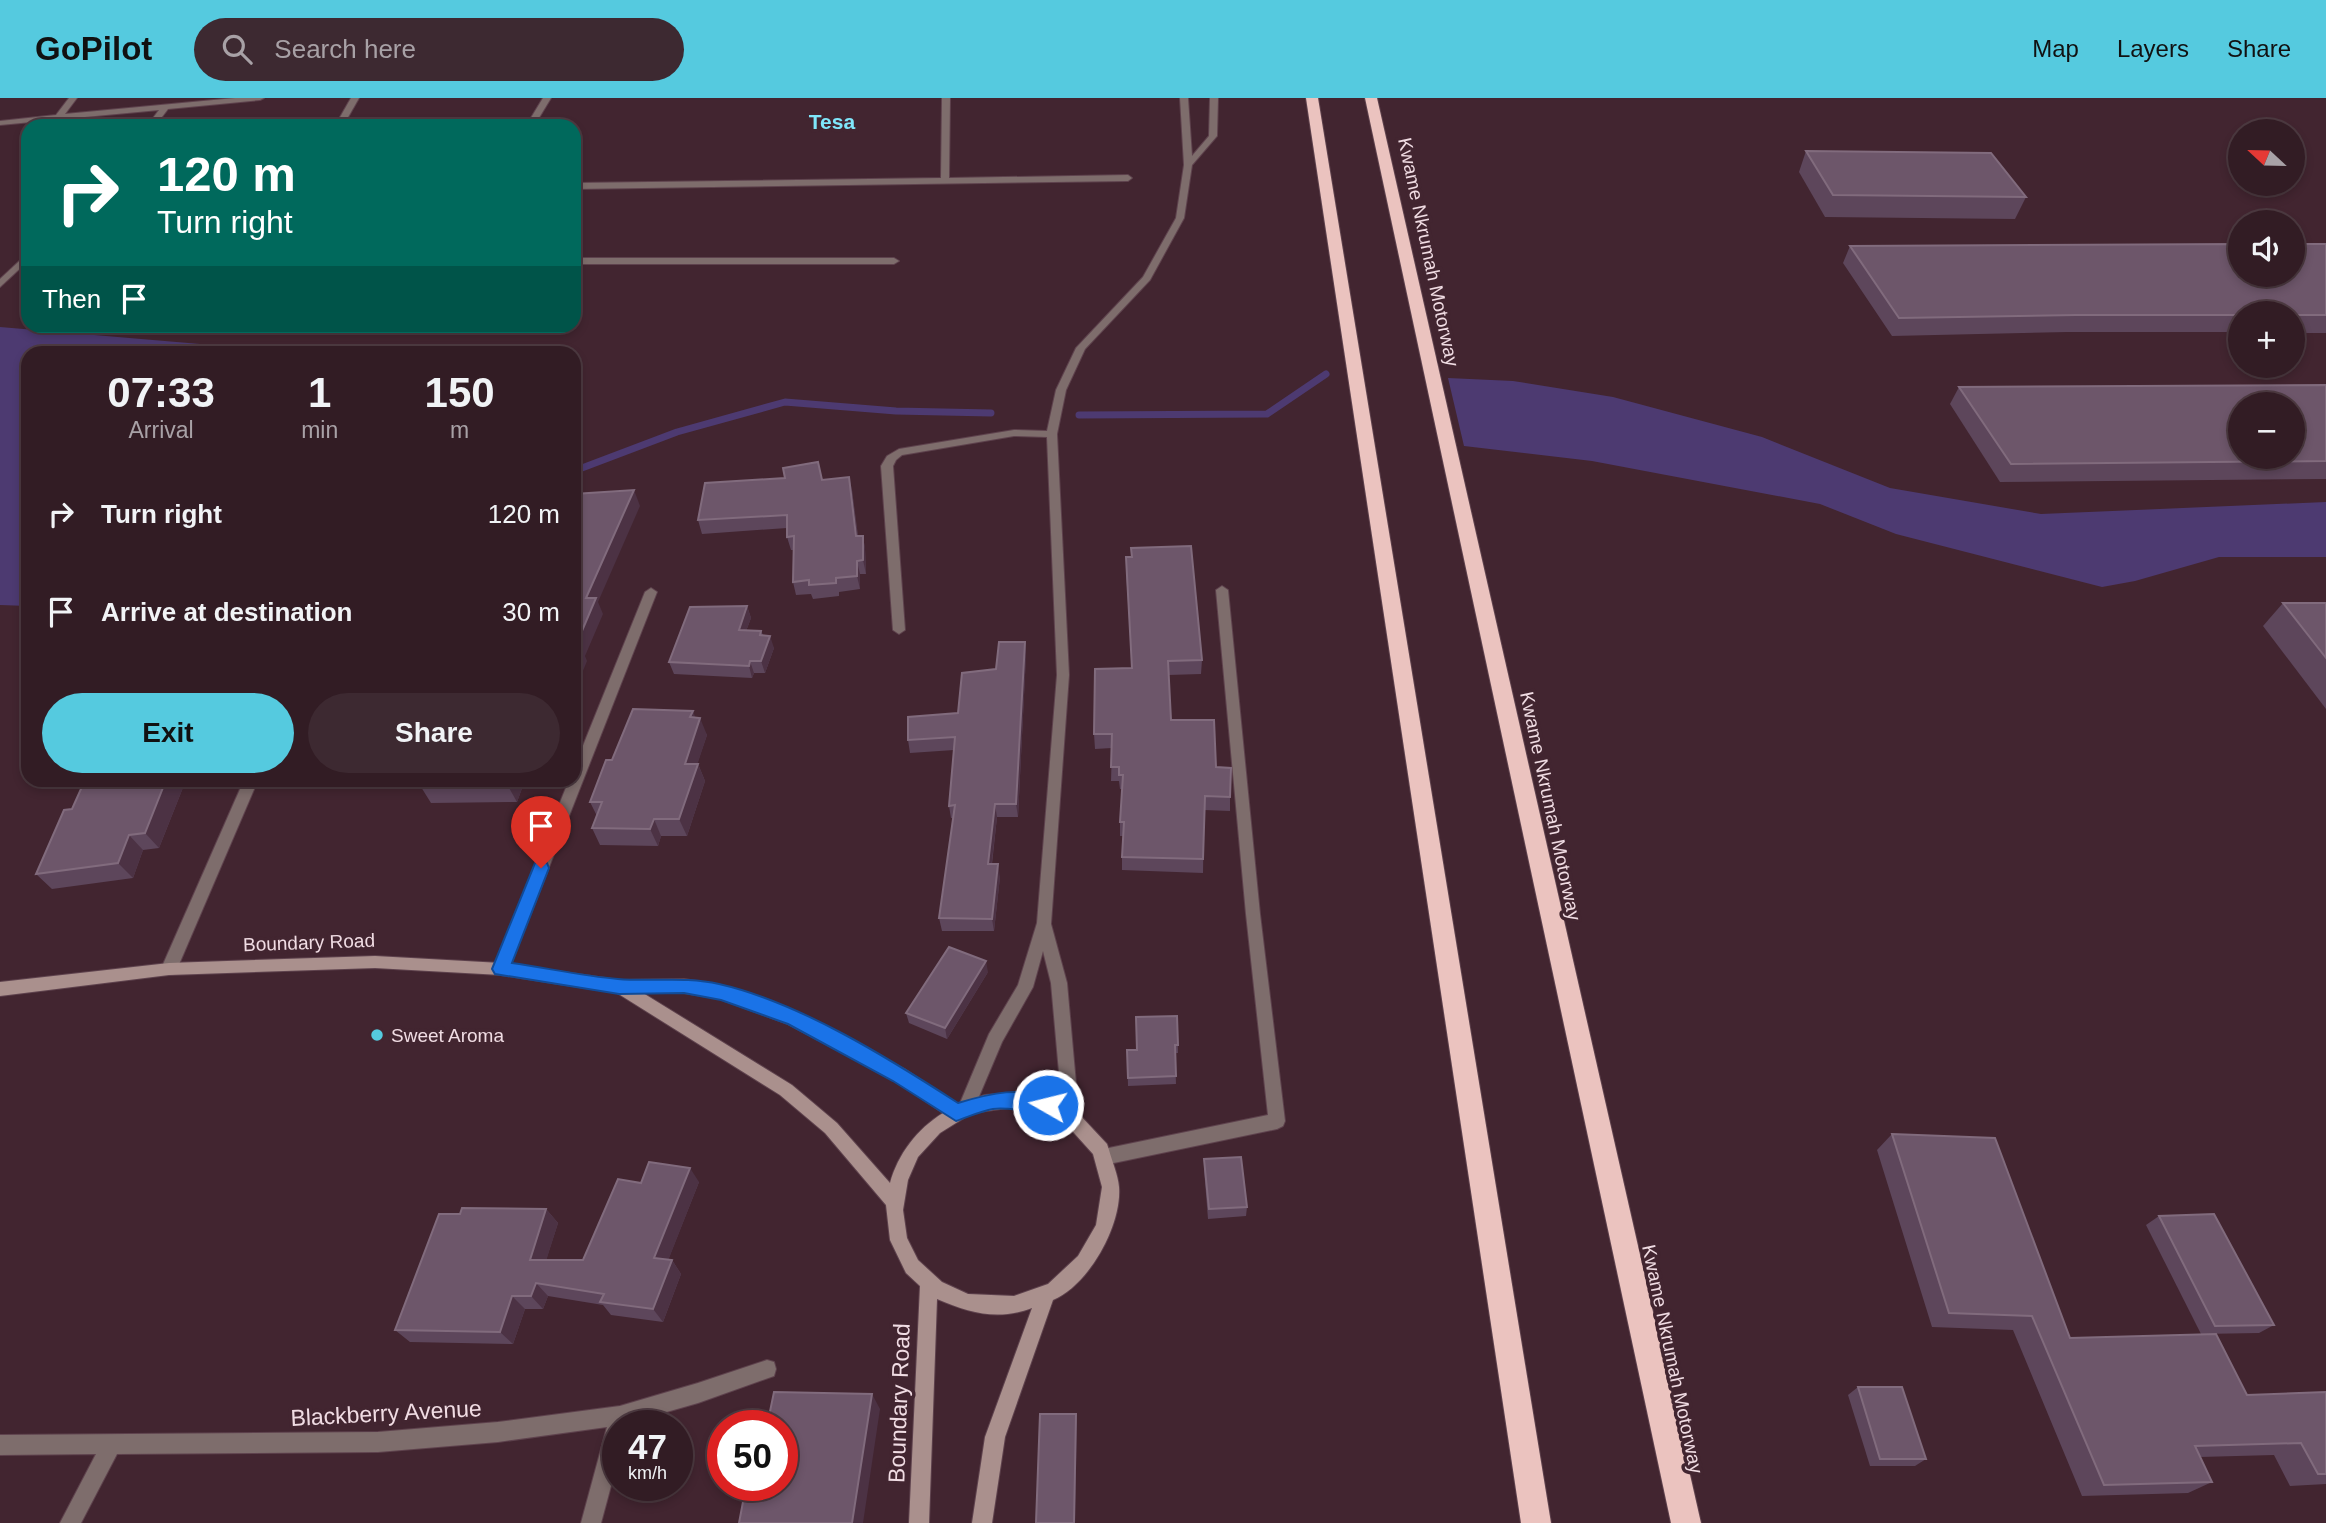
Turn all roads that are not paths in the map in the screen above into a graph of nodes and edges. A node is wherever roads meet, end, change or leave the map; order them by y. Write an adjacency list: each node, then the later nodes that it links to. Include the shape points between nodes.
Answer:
1 (73, 98): 11 (street)
2 (260, 98): 10 (street)
3 (355, 98): 14 (street)
4 (547, 98): 15 (street)
5 (946, 98): 20 (street)
6 (1184, 98): 18 (street)
7 (1214, 98): 18 (street, via 1213,136)
8 (1312, 98): 54 (highway)
9 (1371, 98): 55 (highway, Kwame Nkrumah Motorway)
10 (166, 107): 11 (street); 13 (street)
11 (59, 117): 12 (street)
12 (39, 119)
13 (157, 119)
14 (344, 119)
15 (534, 119)
16 (21, 121): 17 (street)
17 (0, 123)
18 (1188, 165): 26 (street, via 1180,218 1147,278 1081,348 1061,390)
19 (1128, 178): 20 (street)
20 (945, 181): 21 (street)
21 (581, 186)
22 (581, 261): 23 (street)
23 (894, 261)
24 (21, 263): 25 (street)
25 (0, 284)
26 (1052, 433): 29 (street, via 1014,433 899,452 891,458 887,466); 33 (street, via 1063,675)
27 (1222, 590): 40 (street, via 1277,1121)
28 (651, 592): 30 (street)
29 (899, 630)
30 (581, 768)
31 (248, 787): 34 (street)
32 (573, 787): 35 (street)
33 (1044, 923): 38 (street, via 1024,987); 39 (street, via 1059,983)
34 (169, 969): 35 (main road, Boundary Road, via 375,962); 37 (main road, Boundary Road)
35 (501, 969): 36 (main road, Boundary Road)
36 (619, 987): 38 (main road, Boundary Road, via 684,986 721,992 794,1018); 41 (main road, Boundary Road, via 786,1090 831,1128)
37 (0, 989)
38 (961, 1110): 39 (main road, via 993,1100 1021,1100 1048,1105); 41 (main road, via 914,1149 900,1174)
39 (1071, 1117): 40 (main road, via 1096,1141)
40 (1104, 1157): 43 (main road, via 1112,1199 1099,1244 1067,1281)
41 (894, 1201): 42 (main road, via 900,1247)
42 (929, 1284): 43 (main road, via 948,1297 984,1306 1021,1303); 52 (main road, Boundary Road)
43 (1046, 1294): 53 (main road, via 995,1437)
44 (766, 1369): 45 (street, Blackberry Avenue)
45 (641, 1410)
46 (602, 1418): 48 (street, Blackberry Avenue, via 378,1442)
47 (0, 1445): 48 (street, Blackberry Avenue)
48 (111, 1445): 50 (street)
49 (602, 1482): 51 (street)
50 (70, 1523)
51 (591, 1523)
52 (919, 1523)
53 (982, 1523)
54 (1536, 1523)
55 (1686, 1523)

